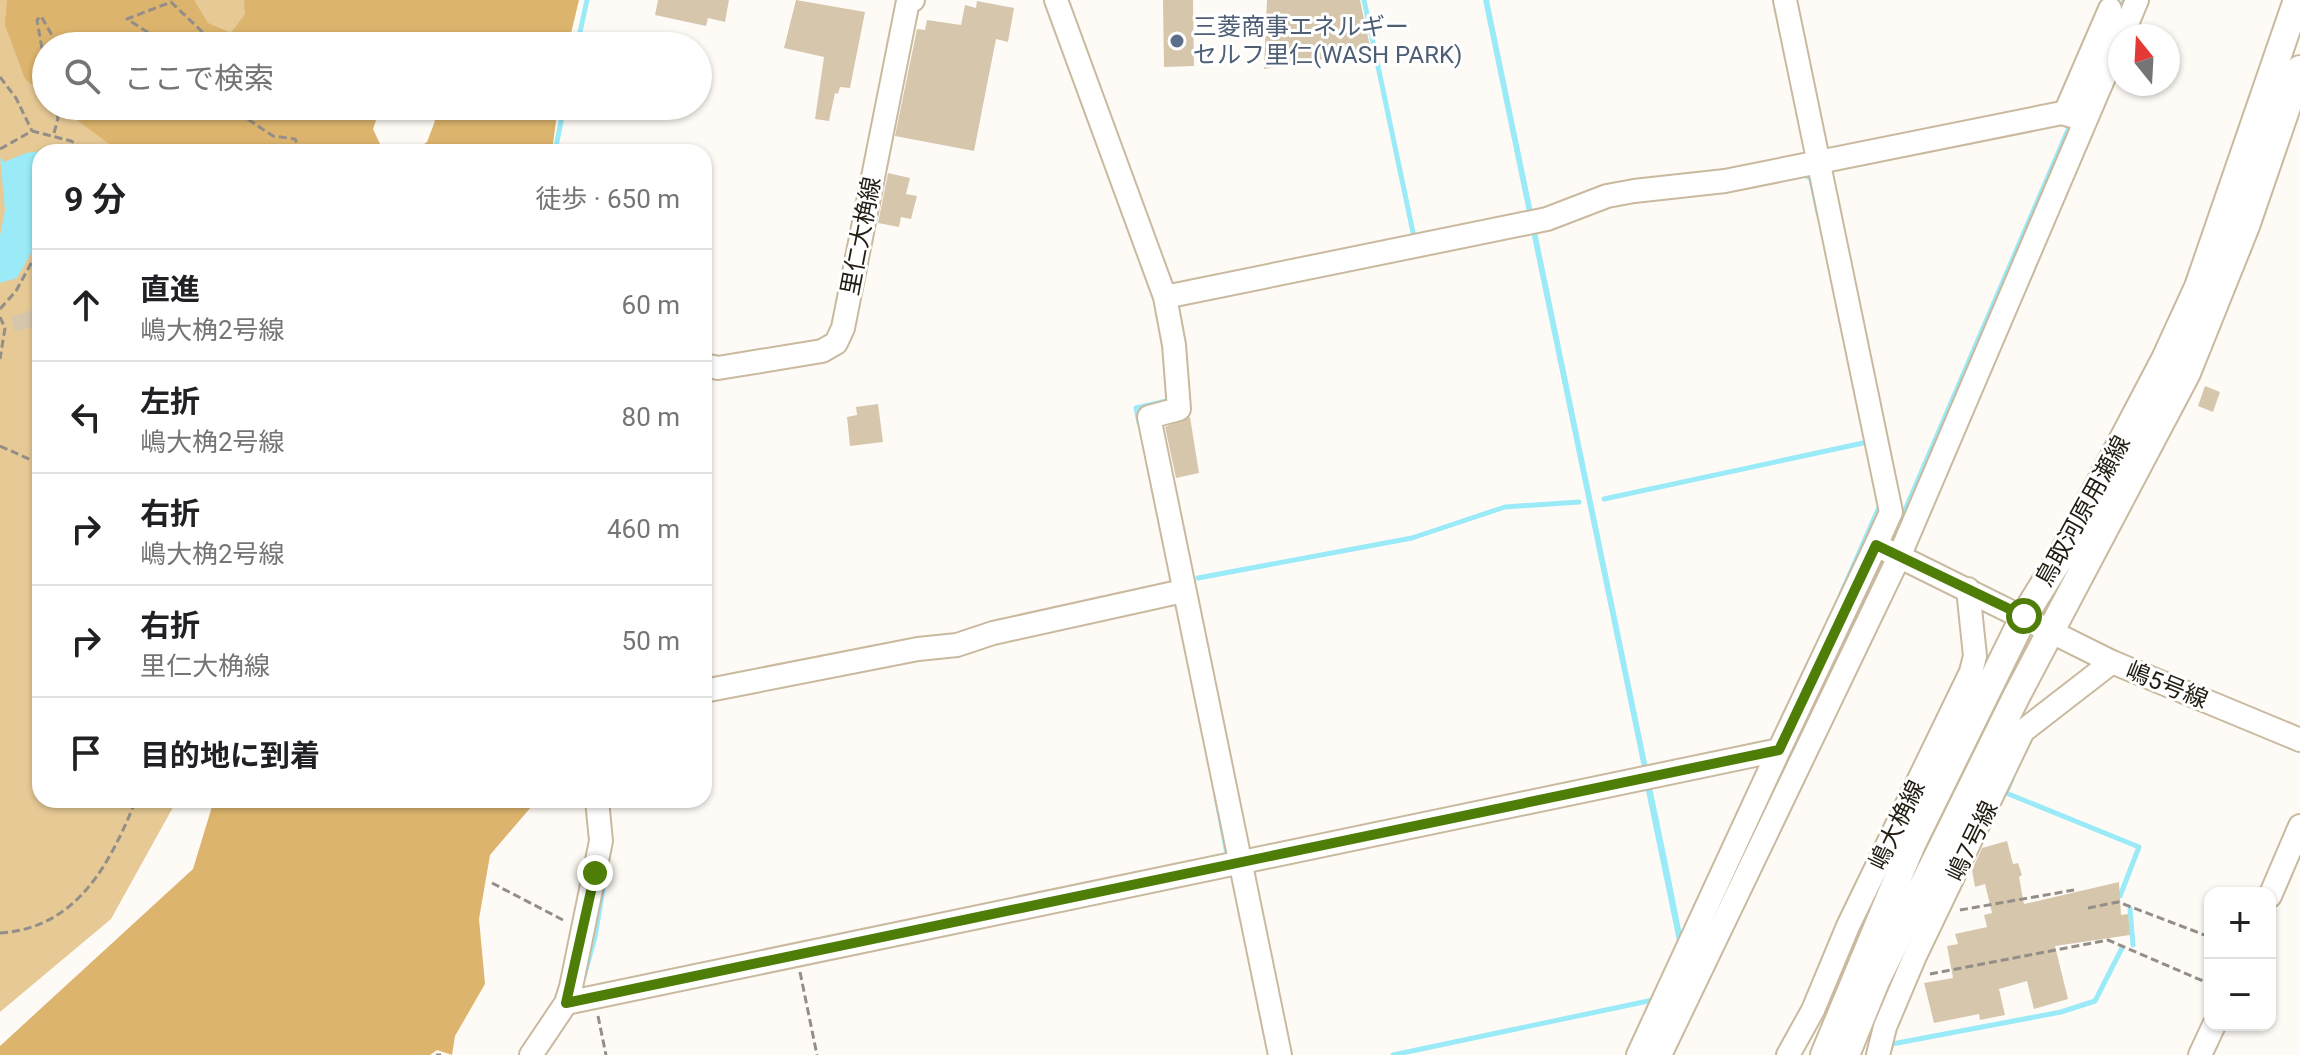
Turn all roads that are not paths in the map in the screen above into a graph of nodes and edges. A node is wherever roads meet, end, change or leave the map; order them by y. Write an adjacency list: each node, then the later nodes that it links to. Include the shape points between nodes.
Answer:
1 (913, 0): 16 (street, 里仁大桷線, via 908,1 836,343 822,351)
2 (1056, 0): 15 (street)
3 (1785, 0): 14 (street)
4 (2137, 0): 8 (street)
5 (2290, 0): 9 (main road)
6 (2297, 0): 9 (main road, 鳥取河原用瀬線)
7 (2110, 9): 13 (street)
8 (2127, 24)
9 (2286, 35): 21 (main road, 鳥取河原用瀬線, via 2198,287 2062,555)
10 (2108, 60): 13 (street)
11 (2300, 69): 12 (main road, 鳥取河原用瀬線)
12 (2296, 103): 21 (main road, 鳥取河原用瀬線, via 2187,373 2118,510)
13 (2075, 116): 14 (street); 18 (street)
14 (1817, 162): 15 (street, via 1725,181 1607,196 1547,219); 17 (street, via 1891,512)
15 (1165, 297): 20 (street, via 1179,409 1149,417)
16 (712, 367)
17 (1876, 545): 18 (street, 嶋5号線); 25 (street)
18 (1899, 557): 19 (street, 嶋5号線); 35 (street)
19 (1968, 589): 21 (street, 嶋5号線); 36 (street, 嶋大桷線, via 1975,656 1971,672)
20 (1183, 591): 23 (street, via 957,645); 28 (street)
21 (2037, 624): 22 (street, 嶋5号線); 37 (main road, 鳥取河原用瀬線, via 1912,844); 38 (main road, 鳥取河原用瀬線)
22 (2112, 662): 24 (street, 嶋5号線); 39 (street, 嶋7号線, via 2023,731 1885,1027)
23 (712, 689)
24 (2300, 740)
25 (1779, 750): 28 (street); 34 (street)
26 (598, 808): 30 (street, via 601,841)
27 (2300, 826): 29 (street)
28 (1240, 863): 30 (street); 33 (street)
29 (2274, 887)
30 (566, 1003): 32 (street)
31 (2211, 1031): 40 (street)
32 (531, 1055)
33 (1280, 1055)
34 (1638, 1055)
35 (1660, 1055)
36 (1788, 1055)
37 (1824, 1055)
38 (1846, 1055)
39 (1878, 1055)
40 (2200, 1055)

